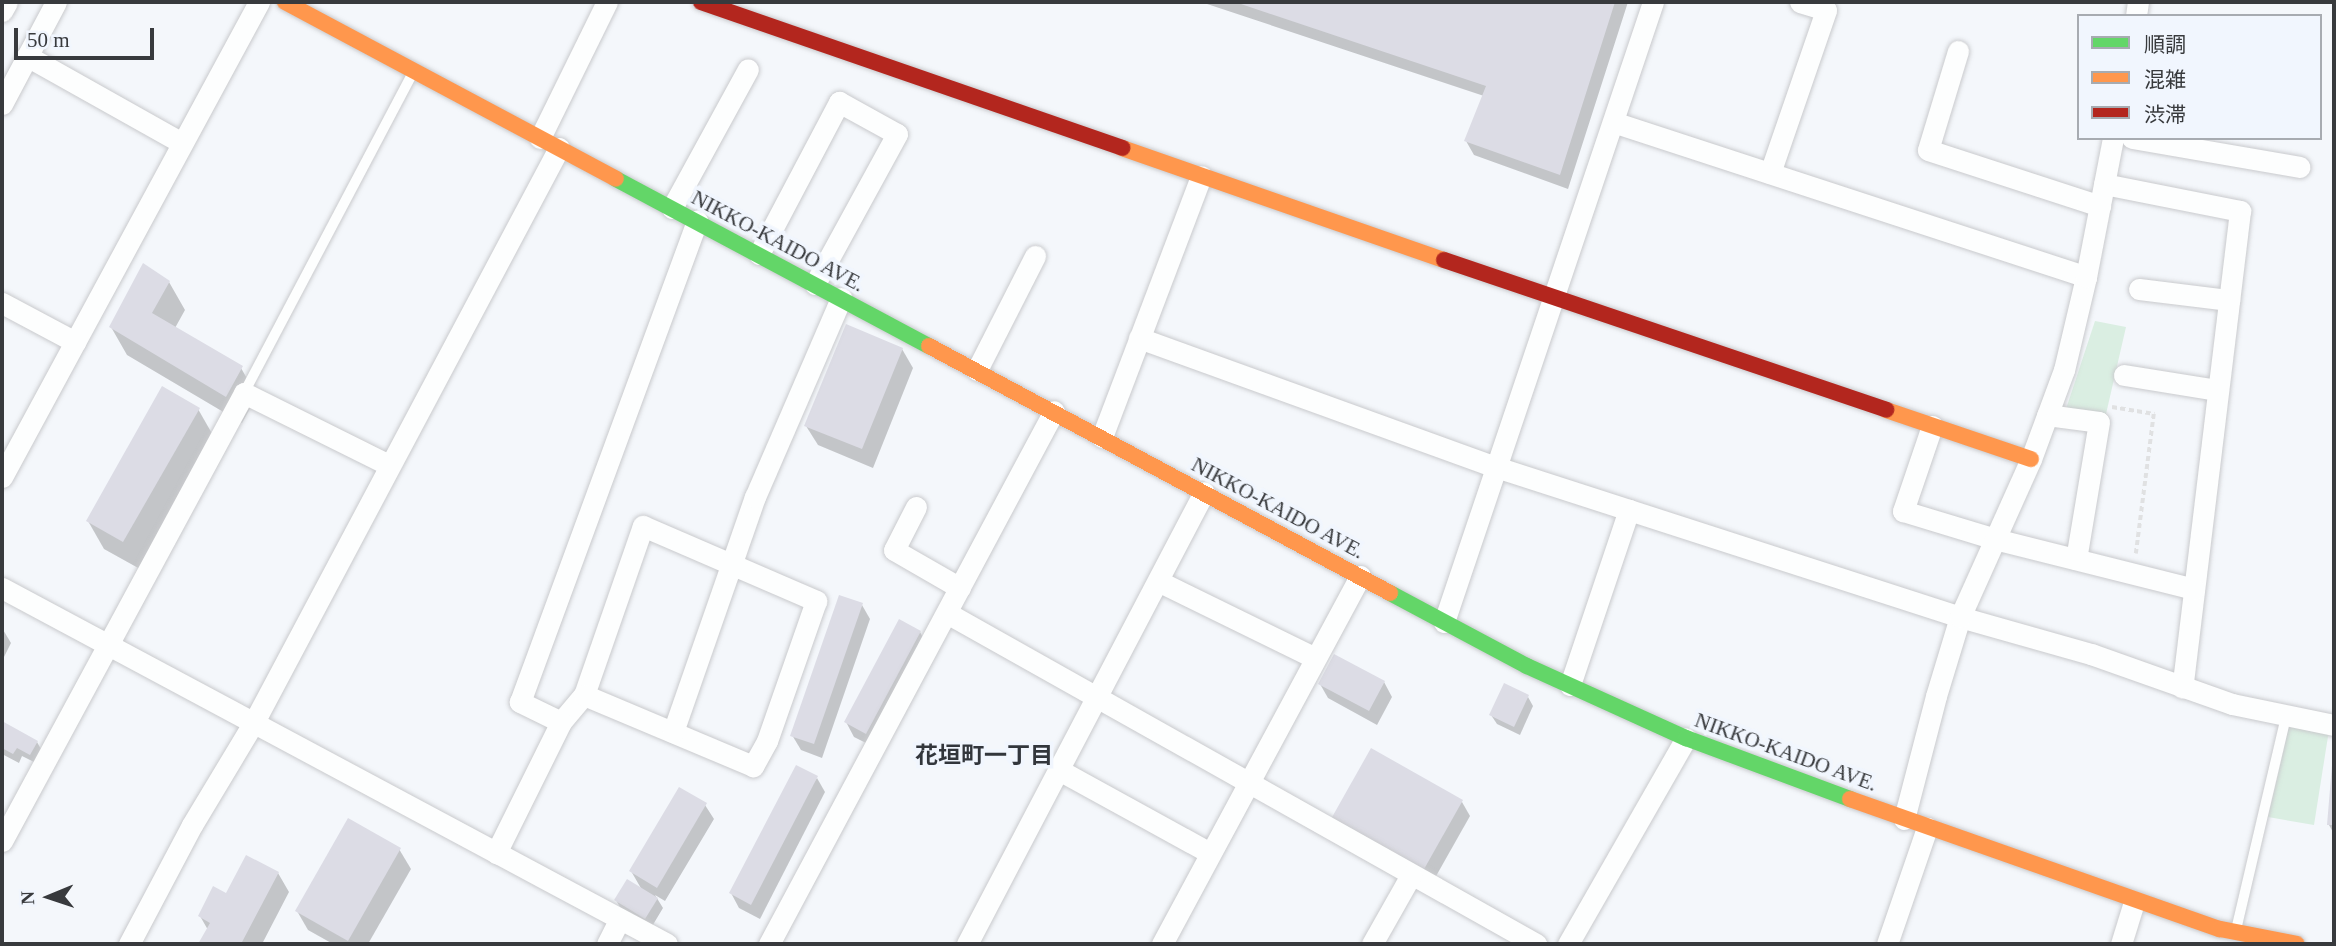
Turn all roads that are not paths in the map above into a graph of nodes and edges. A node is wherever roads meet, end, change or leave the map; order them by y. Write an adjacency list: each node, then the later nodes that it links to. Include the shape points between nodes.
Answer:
1 (7, 2): 9 (street)
2 (56, 2): 11 (street)
3 (259, 2): 18 (street)
4 (285, 2): 13 (main road, NIKKO-KAIDO AVE.)
5 (607, 2): 19 (street)
6 (701, 2): 22 (main road)
7 (1653, 2): 15 (street)
8 (1800, 2): 21 (street, via 1826,10)
9 (2, 12)
10 (1958, 51): 24 (street, via 1928,149)
11 (27, 57): 14 (street); 18 (street)
12 (748, 69): 25 (street)
13 (414, 70): 19 (main road, NIKKO-KAIDO AVE.); 41 (lane)
14 (2, 104)
15 (1613, 122): 21 (street); 33 (street)
16 (2113, 140): 23 (street)
17 (2144, 140): 20 (street)
18 (183, 143): 37 (street)
19 (549, 143): 25 (main road, NIKKO-KAIDO AVE.); 47 (street)
20 (2300, 167)
21 (1770, 173): 29 (street)
22 (1201, 176): 33 (main road); 36 (street)
23 (2104, 184): 24 (street); 34 (street, via 2240,211)
24 (2100, 206): 29 (street)
25 (672, 208): 26 (main road, NIKKO-KAIDO AVE.)
26 (697, 221): 27 (main road, NIKKO-KAIDO AVE.); 72 (street, via 520,702)
27 (759, 254): 30 (main road, NIKKO-KAIDO AVE.); 30 (street, via 839,102 897,134)
28 (1035, 256): 38 (street)
29 (2086, 277): 43 (street, via 2064,370)
30 (815, 284): 32 (main road, NIKKO-KAIDO AVE.)
31 (2139, 289): 34 (street)
32 (841, 298): 38 (main road, NIKKO-KAIDO AVE.); 55 (street, via 755,497)
33 (1555, 299): 44 (main road); 48 (street)
34 (2229, 300): 40 (street)
35 (2, 303): 37 (street)
36 (1139, 338): 45 (street); 48 (street)
37 (75, 342): 49 (street)
38 (977, 370): 42 (main road, NIKKO-KAIDO AVE.)
39 (2124, 375): 40 (street)
40 (2218, 390): 60 (street)
41 (244, 393): 47 (street); 64 (street)
42 (1054, 411): 45 (main road, NIKKO-KAIDO AVE.); 59 (street)
43 (2047, 415): 46 (street); 54 (street, via 2099,422)
44 (1932, 426): 46 (main road); 53 (street, via 1903,511)
45 (1102, 437): 50 (main road, NIKKO-KAIDO AVE.)
46 (2031, 459): 53 (street)
47 (388, 465): 71 (street)
48 (1496, 467): 52 (street); 63 (street)
49 (2, 477)
50 (1204, 492): 56 (main road, NIKKO-KAIDO AVE.); 57 (street)
51 (916, 507): 59 (street, via 894,550)
52 (1629, 510): 62 (street); 66 (street)
53 (1995, 539): 54 (street); 62 (street)
54 (2076, 559): 60 (street)
55 (732, 564): 68 (street, via 643,526); 74 (street); 74 (street, via 816,601 768,741 753,766)
56 (1360, 576): 63 (main road, NIKKO-KAIDO AVE.); 65 (street)
57 (1158, 581): 65 (street); 69 (street)
58 (2, 588): 64 (street)
59 (960, 588): 61 (street)
60 (2194, 589): 67 (street)
61 (947, 613): 69 (street); 90 (street)
62 (1960, 617): 67 (street, via 2091,654); 78 (street)
63 (1444, 622): 66 (main road, NIKKO-KAIDO AVE.)
64 (108, 644): 71 (street); 80 (street)
65 (1315, 658): 77 (street)
66 (1570, 685): 75 (main road, NIKKO-KAIDO AVE.)
67 (2182, 687): 70 (street)
68 (584, 695): 72 (street); 74 (street)
69 (1098, 697): 76 (street); 77 (street)
70 (2286, 716): 73 (street); 86 (lane)
71 (254, 722): 81 (street); 87 (street)
72 (561, 722): 81 (street)
73 (2334, 725)
74 (673, 732)
75 (1686, 738): 78 (main road, NIKKO-KAIDO AVE.); 95 (street)
76 (1059, 770): 82 (street); 91 (street)
77 (1247, 780): 82 (street); 83 (street)
78 (1904, 819): 79 (main road, NIKKO-KAIDO AVE.)
79 (1927, 828): 84 (main road, NIKKO-KAIDO AVE.); 96 (street)
80 (2, 841)
81 (496, 853): 85 (street)
82 (1210, 853): 92 (street)
83 (1411, 875): 93 (street); 94 (street)
84 (2134, 902): 86 (main road, NIKKO-KAIDO AVE.); 97 (street)
85 (620, 919): 88 (street); 89 (street)
86 (2235, 933): 98 (main road, NIKKO-KAIDO AVE.)
87 (129, 944)
88 (607, 944)
89 (667, 944)
90 (769, 944)
91 (967, 944)
92 (1162, 944)
93 (1372, 944)
94 (1536, 944)
95 (1567, 944)
96 (1887, 944)
97 (2121, 944)
98 (2297, 944)

